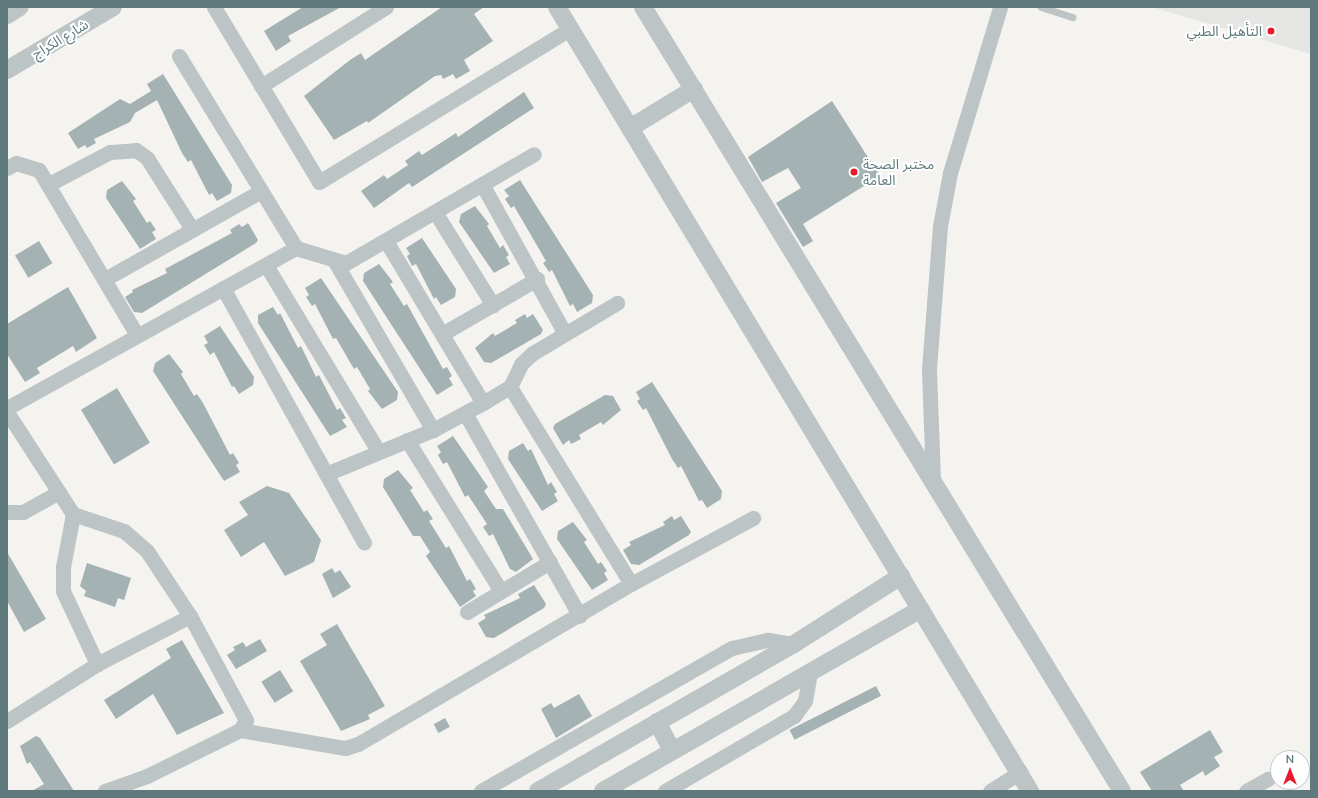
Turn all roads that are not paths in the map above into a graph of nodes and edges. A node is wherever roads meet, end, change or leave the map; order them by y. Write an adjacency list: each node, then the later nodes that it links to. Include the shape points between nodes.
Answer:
1 (20, 7): 9 (street)
2 (113, 7): 13 (street, شارع الكراج)
3 (214, 7): 14 (street)
4 (386, 7): 14 (street)
5 (557, 7): 11 (street)
6 (643, 7): 15 (street)
7 (1000, 7): 45 (street, via 950,173 940,226 929,369)
8 (1041, 7): 10 (lane)
9 (7, 15)
10 (1072, 17)
11 (570, 29): 14 (street, via 319,182); 16 (street)
12 (179, 56): 21 (street)
13 (7, 70)
14 (261, 86)
15 (694, 89): 16 (street); 45 (street)
16 (630, 128): 52 (street)
17 (534, 154): 20 (street)
18 (7, 168): 19 (street, via 16,163 29,165 39,170)
19 (50, 184): 23 (street, via 110,152 136,150 147,158); 28 (street)
20 (482, 184): 22 (street); 29 (street)
21 (261, 191): 23 (street); 25 (street)
22 (435, 212): 24 (street); 32 (street)
23 (192, 229): 28 (street)
24 (386, 241): 26 (street, via 355,260 346,263); 33 (street)
25 (296, 248): 26 (street); 27 (street)
26 (334, 260): 41 (street)
27 (266, 265): 30 (street); 43 (street)
28 (104, 279): 35 (street)
29 (537, 279): 32 (street); 34 (street)
30 (223, 288): 35 (street); 44 (street)
31 (617, 303): 34 (street)
32 (493, 305): 33 (street)
33 (442, 334): 37 (street)
34 (565, 334): 36 (street, via 521,364)
35 (137, 335): 38 (street)
36 (510, 387): 37 (street); 53 (street)
37 (483, 403): 40 (street)
38 (7, 408)
39 (7, 412): 46 (street)
40 (465, 413): 41 (street); 51 (street)
41 (433, 430): 42 (street)
42 (407, 440): 43 (street); 54 (street)
43 (379, 452): 44 (street)
44 (326, 474): 50 (street)
45 (933, 480): 75 (street)
46 (59, 492): 47 (street, via 22,512); 48 (street)
47 (7, 512)
48 (73, 514): 57 (street, via 124,532 147,551); 60 (street, via 63,567 63,591)
49 (753, 518): 53 (street)
50 (364, 542)
51 (550, 562): 54 (street); 58 (street)
52 (901, 576): 55 (street); 59 (street)
53 (631, 584): 58 (street)
54 (501, 591): 56 (street)
55 (921, 609): 61 (street); 66 (street)
56 (466, 612)
57 (190, 616): 60 (street); 64 (street, via 246,720)
58 (580, 616): 64 (street, via 358,744 345,748)
59 (794, 644): 63 (street); 69 (street, via 768,640 732,648)
60 (97, 664): 62 (street)
61 (810, 672): 65 (street); 72 (street, via 806,701 794,716)
62 (7, 721)
63 (657, 722): 65 (street); 70 (street)
64 (240, 730): 68 (street, via 147,776)
65 (672, 750): 71 (street)
66 (1020, 772): 73 (street); 74 (street)
67 (1268, 779): 76 (street)
68 (105, 791)
69 (481, 791)
70 (538, 791)
71 (603, 791)
72 (665, 791)
73 (990, 791)
74 (1030, 791)
75 (1122, 791)
76 (1246, 791)

